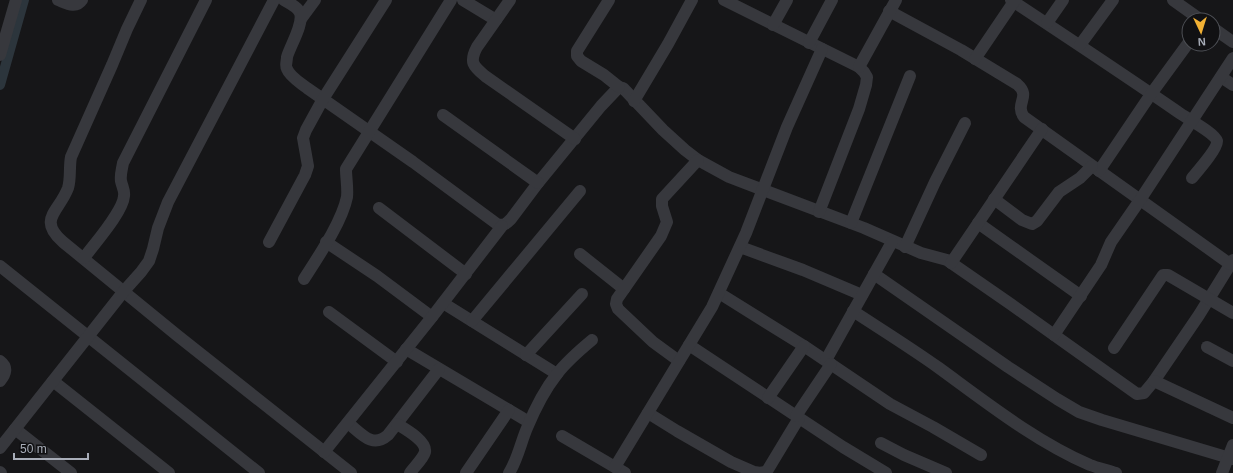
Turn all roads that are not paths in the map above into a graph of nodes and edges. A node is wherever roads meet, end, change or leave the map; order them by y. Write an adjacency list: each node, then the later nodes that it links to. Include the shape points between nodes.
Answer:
1 (16, 0): 35 (street)
2 (58, 0): 3 (street, via 75,5)
3 (82, 0)
4 (141, 0): 71 (street, via 71,157 68,189 50,221 55,235)
5 (206, 0): 71 (street, via 123,163 120,174 125,195 123,203)
6 (274, 0): 79 (street, via 168,202 149,260)
7 (284, 0): 25 (street, via 296,7)
8 (315, 0): 25 (street)
9 (386, 0): 44 (street)
10 (451, 0): 50 (street)
11 (463, 0): 26 (street)
12 (510, 0): 26 (street)
13 (609, 0): 42 (street, via 576,56)
14 (692, 0): 45 (street)
15 (724, 0): 28 (street)
16 (787, 0): 28 (street)
17 (832, 0): 31 (street)
18 (896, 0): 23 (street)
19 (1063, 0): 27 (street)
20 (1113, 0): 32 (street)
21 (1173, 0): 24 (street)
22 (1013, 1): 27 (street); 37 (street)
23 (889, 11): 37 (street); 38 (street)
24 (1190, 12)
25 (301, 19): 44 (street, via 290,48 286,69)
26 (496, 20): 51 (street, via 476,47 472,63 485,76)
27 (1047, 23): 32 (street)
28 (773, 25): 31 (street)
29 (1221, 34): 30 (street)
30 (1233, 42)
31 (809, 43): 33 (street)
32 (1080, 45): 43 (street)
33 (822, 49): 38 (street); 56 (street)
34 (1182, 52): 43 (street)
35 (0, 55)
36 (1233, 58): 40 (street)
37 (975, 59): 49 (street, via 1022,89 1024,94 1021,112)
38 (859, 67): 61 (street, via 867,77 866,85)
39 (910, 76): 63 (street)
40 (1221, 77): 41 (street); 47 (street)
41 (1233, 85)
42 (619, 87): 45 (street); 51 (street)
43 (1151, 94): 47 (street); 53 (street)
44 (323, 99): 50 (street); 65 (street, via 303,138 308,159 305,175)
45 (634, 101): 52 (street)
46 (443, 115): 55 (street)
47 (1192, 122): 54 (street, via 1212,134 1217,144); 59 (street)
48 (965, 123): 69 (street)
49 (1042, 129): 53 (street); 58 (street)
50 (369, 132): 64 (street); 66 (street, via 346,169 347,197)
51 (574, 139): 55 (street)
52 (698, 160): 56 (street, via 729,177); 78 (street, via 662,199 667,222 661,236)
53 (1096, 168): 58 (street, via 1059,192 1032,224 1022,220); 59 (street)
54 (1192, 178)
55 (538, 183): 64 (street, via 511,220)
56 (761, 190): 61 (street); 68 (street)
57 (580, 191): 90 (street)
58 (994, 199): 62 (street)
59 (1140, 200): 72 (street); 83 (street, via 1111,242 1101,265)
60 (379, 208): 75 (street)
61 (819, 212): 63 (street)
62 (978, 223): 73 (street); 83 (street)
63 (851, 224): 67 (street)
64 (502, 226): 75 (street)
65 (269, 242)
66 (326, 242): 77 (street); 89 (street)
67 (892, 242): 69 (street); 76 (street)
68 (740, 247): 80 (street); 82 (street)
69 (905, 247): 73 (street)
70 (580, 254): 78 (street)
71 (84, 258): 79 (street)
72 (1232, 262): 84 (street)
73 (951, 263): 91 (street)
74 (0, 266): 92 (street)
75 (466, 274): 85 (street)
76 (874, 274): 82 (street); 125 (street, via 1079,412)
77 (304, 279)
78 (624, 289): 101 (street, via 617,299 618,309 653,342)
79 (124, 291): 92 (street); 123 (street)
80 (719, 293): 94 (street); 95 (street)
81 (582, 294): 99 (street)
82 (862, 295): 86 (street)
83 (1081, 296): 91 (street)
84 (1209, 299): 88 (street); 97 (street, via 1168,275 1163,275); 109 (street)
85 (443, 303): 89 (street); 90 (street)
86 (853, 311): 104 (street); 137 (street, via 1029,431 1091,466)
87 (329, 312): 103 (street)
88 (1233, 313)
89 (432, 317): 98 (street)
90 (472, 321): 99 (street)
91 (1054, 335): 109 (street, via 1137,394 1144,393)
92 (88, 337): 108 (street); 130 (street)
93 (592, 340): 106 (street)
94 (689, 345): 101 (street); 110 (street)
95 (804, 346): 104 (street); 110 (street)
96 (1207, 347): 102 (street)
97 (1114, 348)
98 (406, 349): 103 (street); 105 (street)
99 (526, 355): 106 (street)
100 (0, 361): 107 (street, via 6,368)
101 (679, 361): 112 (street)
102 (1233, 361)
103 (397, 362): 115 (street)
104 (828, 362): 113 (street); 124 (street, via 890,404)
105 (439, 369): 111 (street); 117 (street)
106 (557, 374): 116 (street)
107 (0, 381)
108 (53, 381): 118 (street); 129 (street)
109 (1154, 381): 114 (street)
110 (768, 398): 113 (street)
111 (509, 410): 116 (street); 133 (street)
112 (648, 413): 126 (street); 127 (street)
113 (797, 417): 127 (street, via 767,471); 135 (street)
114 (1233, 418)
115 (348, 422): 117 (street, via 375,442 382,440); 123 (street)
116 (529, 422): 134 (street, via 520,442 514,466)
117 (397, 424): 132 (street, via 424,446 422,457)
118 (15, 429): 122 (street); 128 (street)
119 (562, 436): 126 (street)
120 (881, 443): 136 (street)
121 (1233, 445): 125 (street)
122 (0, 448)
123 (324, 452): 131 (street)
124 (981, 455)
125 (1230, 458): 138 (street)
126 (620, 470)
127 (748, 471)
128 (71, 473)
129 (169, 473)
130 (259, 473)
131 (351, 473)
132 (410, 473)
133 (466, 473)
134 (509, 473)
135 (886, 473)
136 (946, 473)
137 (1116, 473)
138 (1222, 473)

